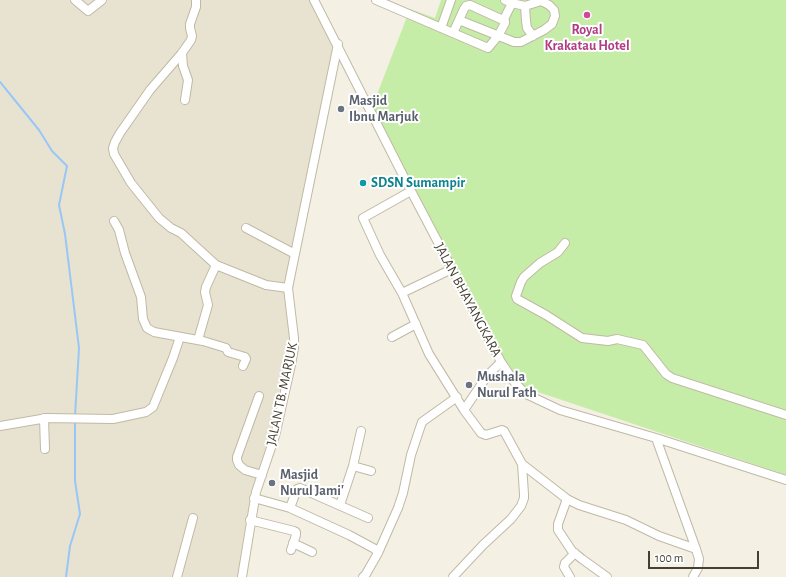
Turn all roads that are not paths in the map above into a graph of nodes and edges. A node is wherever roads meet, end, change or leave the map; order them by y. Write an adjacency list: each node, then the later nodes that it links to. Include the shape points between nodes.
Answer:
1 (75, 0): 2 (street, via 88,11)
2 (102, 0)
3 (196, 0): 16 (street, via 190,24 191,40)
4 (314, 0): 15 (street, JALAN BHAYANGKARA)
5 (376, 0): 11 (street)
6 (451, 0): 11 (street)
7 (509, 2): 8 (street); 9 (street)
8 (525, 6): 14 (street, via 527,28); 14 (street, via 541,1 549,4 554,10 552,24)
9 (504, 19): 10 (street, via 470,5 464,9); 13 (street, via 505,23)
10 (458, 20): 12 (street); 13 (street)
11 (441, 28): 12 (street)
12 (453, 33): 13 (street, via 488,48)
13 (498, 36): 14 (street, via 514,42 521,42)
14 (533, 36)
15 (338, 44): 18 (street, JALAN BHAYANGKARA); 22 (street, JALAN TB. MARJUK)
16 (182, 53): 17 (street, via 188,80); 23 (street, via 150,90 120,133 113,148 131,183 159,218)
17 (185, 100)
18 (412, 191): 24 (street, JALAN BHAYANGKARA); 26 (street, via 362,219)
19 (114, 221): 29 (street, via 141,297 143,319 147,328)
20 (246, 228): 22 (street)
21 (565, 243): 36 (street, via 558,252 524,277 517,299 582,338 608,341 617,339 640,344 672,378)
22 (295, 254): 25 (street, JALAN TB. MARJUK)
23 (216, 265): 25 (street, via 266,285); 30 (street, via 206,287 208,305)
24 (452, 269): 26 (street); 31 (street, JALAN BHAYANGKARA)
25 (288, 288): 45 (street, JALAN TB. MARJUK, via 294,348 275,436)
26 (402, 293): 27 (street)
27 (416, 324): 28 (street); 34 (street, via 430,354)
28 (392, 337)
29 (180, 338): 30 (street); 37 (street, via 153,407 146,412 113,419)
30 (198, 340): 32 (street, via 226,348 228,352 245,357)
31 (501, 362): 35 (street, via 487,376); 40 (street, JALAN BHAYANGKARA, via 515,383 533,398 560,410)
32 (243, 366)
33 (259, 396): 45 (street, via 237,460 245,470)
34 (457, 397): 35 (street); 56 (street, via 422,422 411,455 404,492)
35 (464, 410): 42 (street, via 483,435 502,430 505,432)
36 (786, 415)
37 (44, 418): 38 (street); 41 (street)
38 (0, 426)
39 (361, 431): 43 (street)
40 (656, 438): 46 (street, JALAN BHAYANGKARA); 54 (street)
41 (45, 449)
42 (522, 464): 48 (street); 61 (street, via 524,498 520,506 511,519)
43 (353, 466): 44 (street); 49 (street)
44 (371, 471)
45 (262, 475): 47 (street, JALAN TB. MARJUK)
46 (786, 480)
47 (254, 498): 50 (street); 53 (street, JALAN TB. MARJUK)
48 (567, 499): 54 (street); 57 (street, via 557,528)
49 (340, 505): 50 (street, via 298,488); 52 (street)
50 (290, 508): 56 (street, via 349,535)
51 (193, 518): 58 (street)
52 (368, 518)
53 (250, 520): 55 (street, via 296,532 292,546); 59 (street, JALAN TB. MARJUK)
54 (696, 549): 64 (street, via 698,568)
55 (312, 552)
56 (378, 553): 60 (street)
57 (575, 554): 62 (street, via 564,567); 63 (street)
58 (177, 577)
59 (242, 577)
60 (363, 577)
61 (453, 577)
62 (570, 577)
63 (607, 577)
64 (693, 577)

